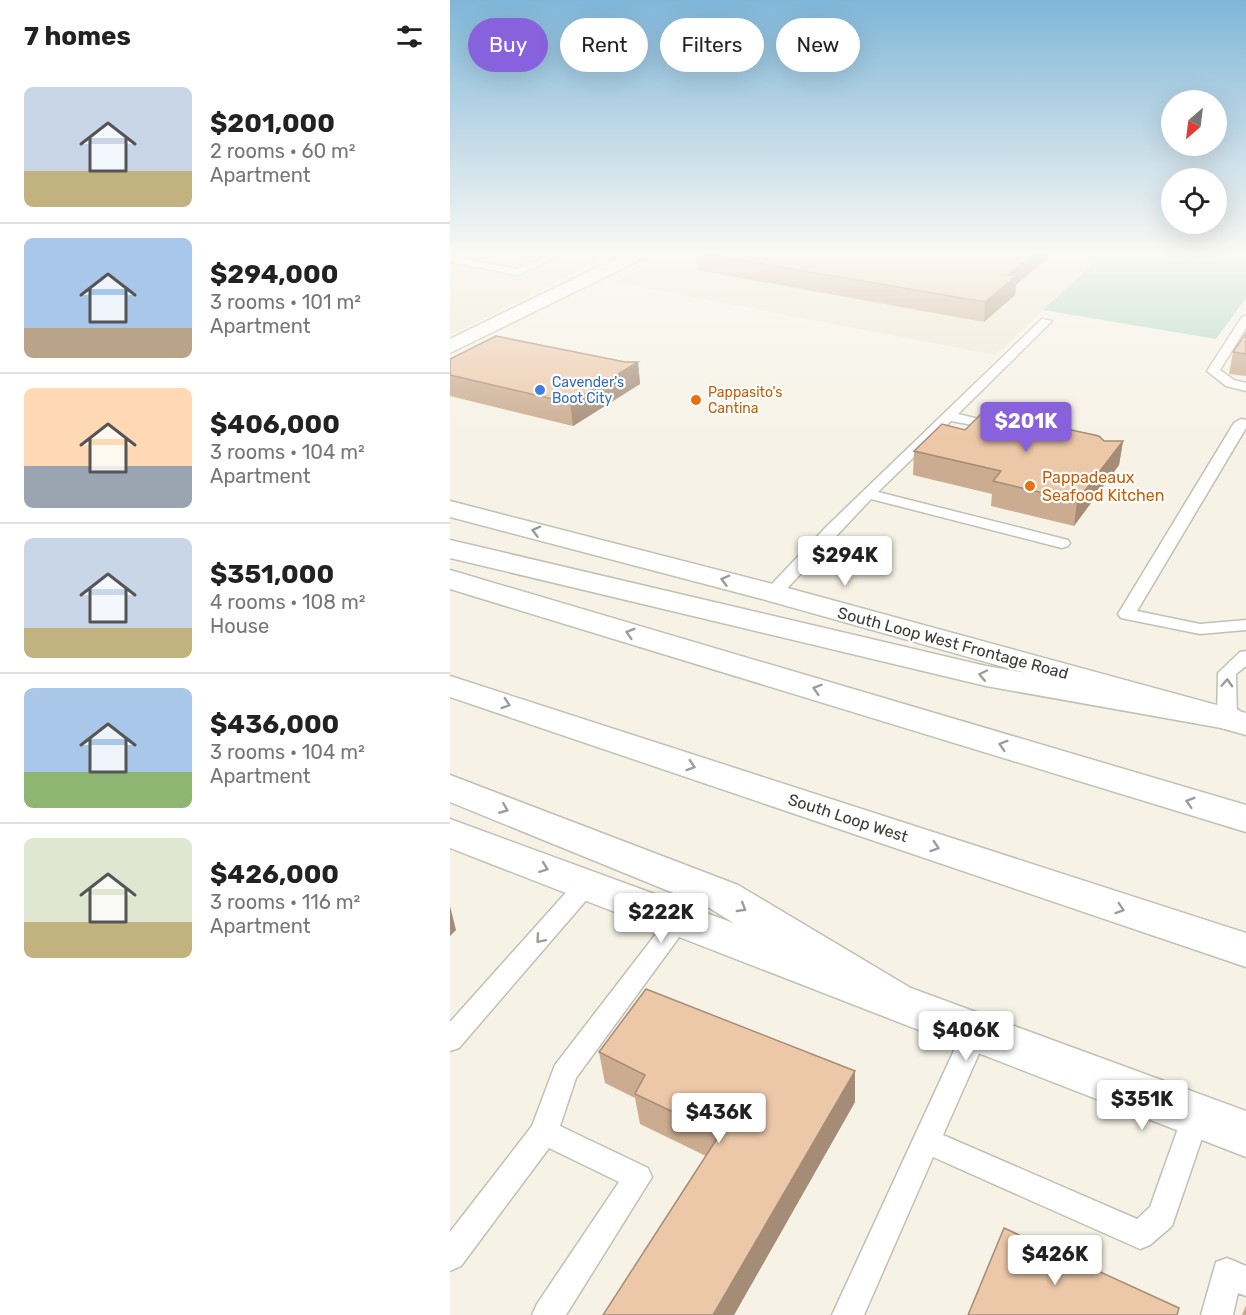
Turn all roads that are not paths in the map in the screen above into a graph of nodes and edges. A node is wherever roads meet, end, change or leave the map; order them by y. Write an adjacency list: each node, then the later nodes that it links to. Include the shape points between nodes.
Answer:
1 (514, 315): 4 (main road)
2 (1246, 319): 5 (lane, via 1213,371 1230,383)
3 (1046, 321): 6 (lane)
4 (450, 347)
5 (1246, 387)
6 (948, 416): 8 (lane); 9 (lane)
7 (1243, 423): 15 (lane, via 1127,614 1210,631)
8 (1014, 431)
9 (869, 494): 11 (lane); 14 (lane)
10 (450, 509): 14 (main road, South Loop West Frontage Road, one-way to 10)
11 (1062, 543)
12 (450, 549): 18 (main road, one-way to 12, via 986,676)
13 (450, 579): 20 (main road, one-way to 13)
14 (773, 593): 18 (main road, South Loop West Frontage Road)
15 (1246, 625)
16 (1246, 656): 18 (lane, one-way to 16, via 1227,673)
17 (450, 686): 24 (main road, South Loop West, one-way to 24)
18 (1236, 721)
19 (450, 788): 25 (main road, one-way to 25, via 723,896)
20 (1246, 819)
21 (450, 833): 22 (main road, one-way to 22)
22 (588, 884): 23 (main road); 27 (lane, one-way to 27)
23 (680, 920): 25 (main road); 29 (lane, via 564,1073)
24 (1246, 950)
25 (893, 1000): 26 (main road)
26 (976, 1031): 28 (main road); 31 (lane)
27 (450, 1040)
28 (1196, 1115): 30 (main road); 31 (lane, via 1162,1215 1140,1235)
29 (544, 1132): 32 (lane); 34 (lane, via 638,1177)
30 (1246, 1134)
31 (926, 1141): 35 (lane)
32 (450, 1256)
33 (1246, 1281): 36 (lane, via 1227,1273)
34 (548, 1315)
35 (848, 1315)
36 (1217, 1315)

